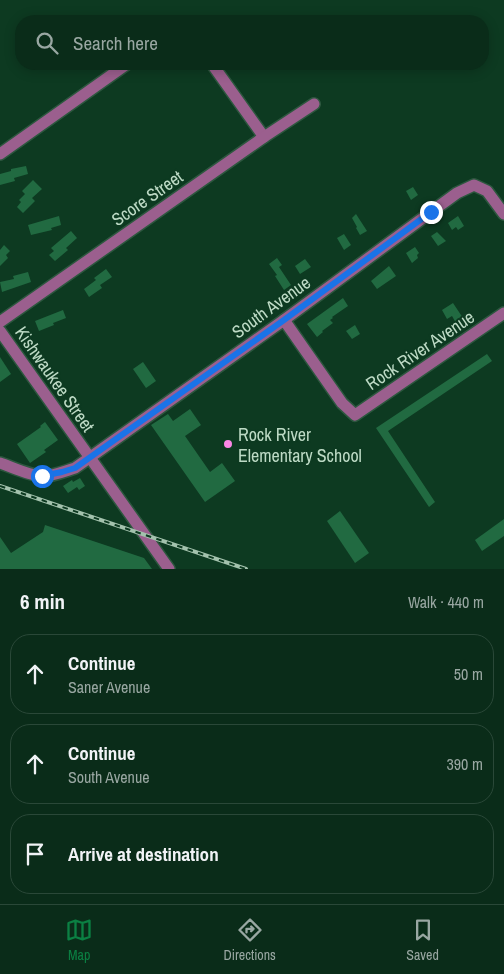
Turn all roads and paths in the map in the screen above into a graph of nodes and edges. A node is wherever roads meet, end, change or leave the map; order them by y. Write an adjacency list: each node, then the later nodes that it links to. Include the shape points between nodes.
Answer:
1 (119, 70): 5 (street)
2 (216, 70): 4 (street)
3 (314, 104): 4 (street, Score Street)
4 (264, 137): 9 (street, Score Street)
5 (0, 154)
6 (504, 214): 8 (street, South Avenue, via 487,191 474,185 457,193)
7 (504, 313): 8 (street, Rock River Avenue, via 355,415 342,403)
8 (284, 320): 11 (street, South Avenue)
9 (0, 322)
10 (0, 331): 11 (street, Kishwaukee Street)
11 (89, 458): 12 (street, South Avenue, via 75,468 42,476); 13 (street, Kishwaukee Street)
12 (0, 463)
13 (169, 569)

